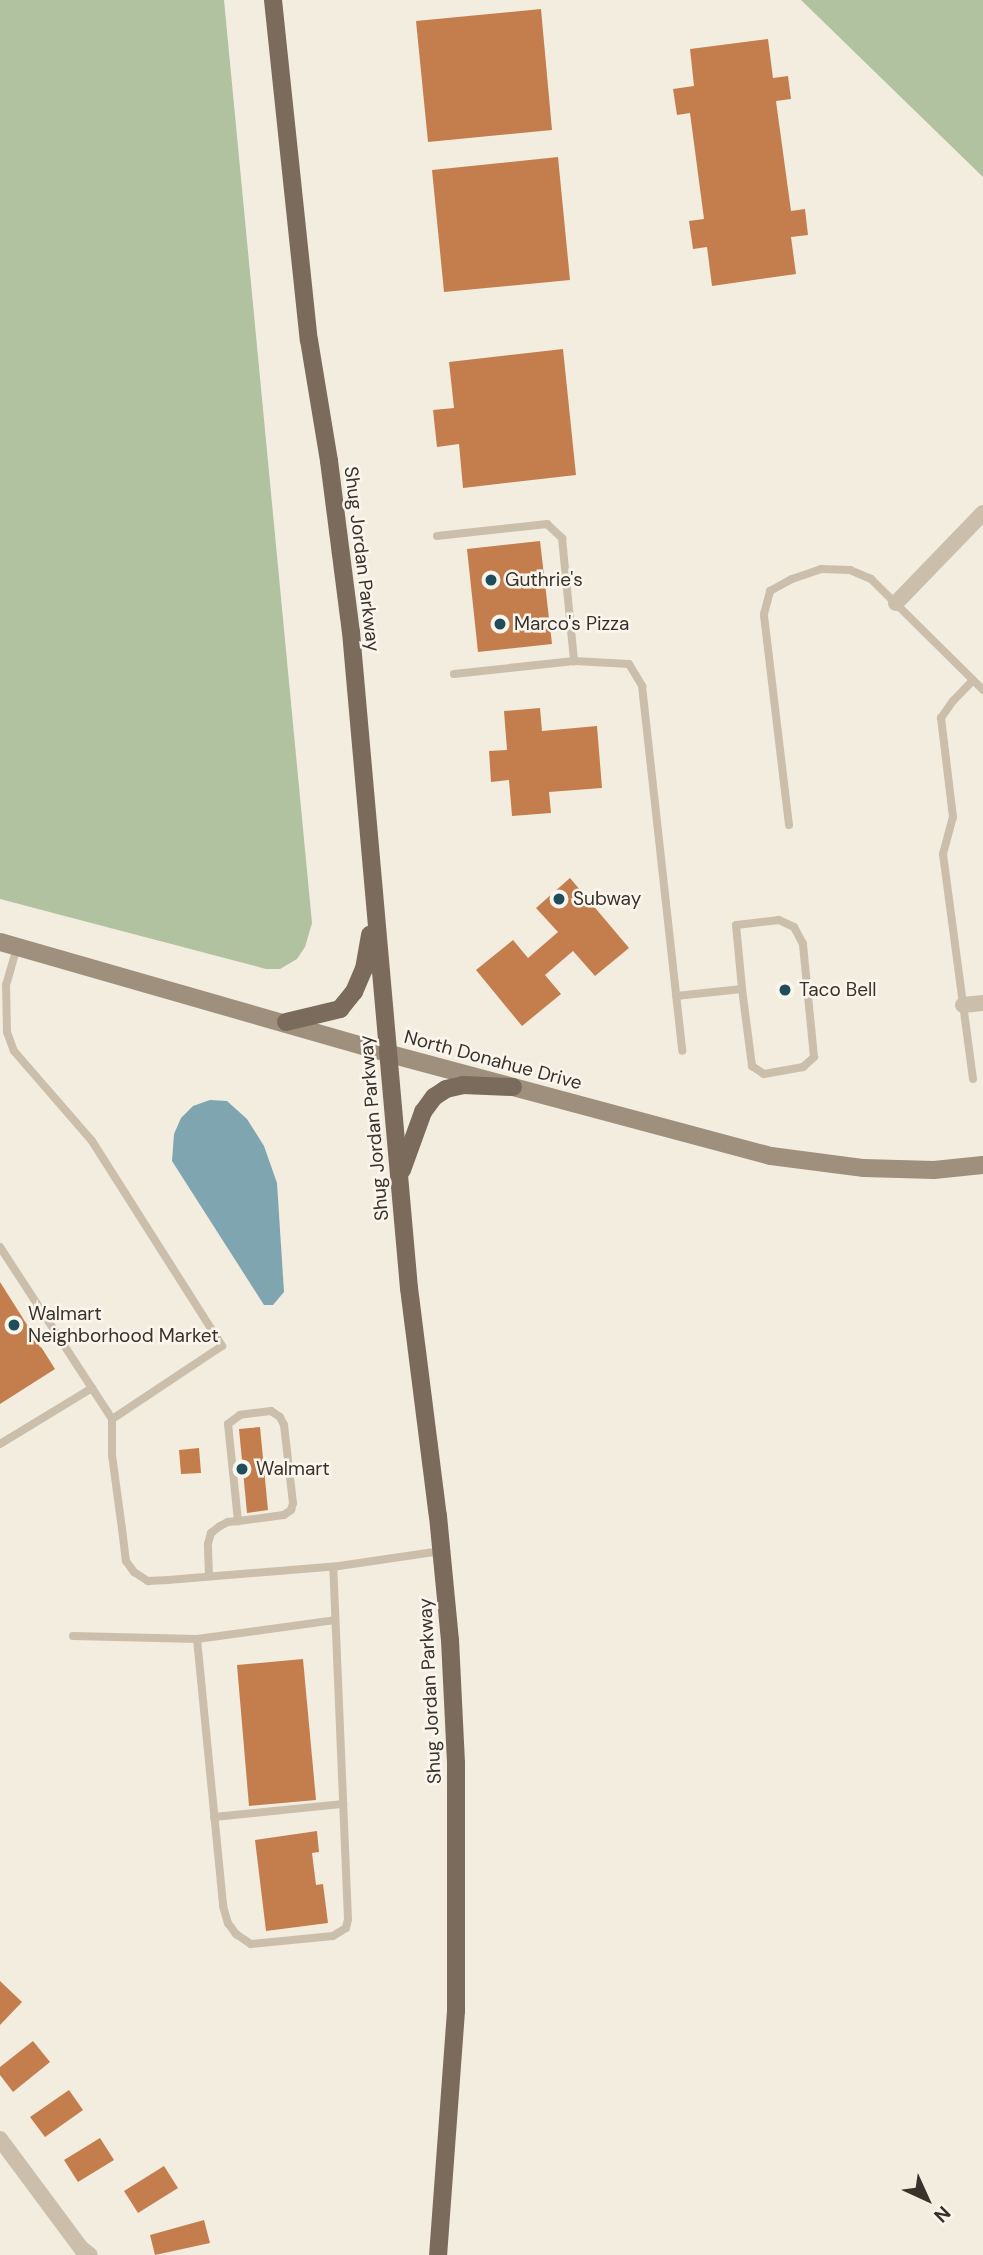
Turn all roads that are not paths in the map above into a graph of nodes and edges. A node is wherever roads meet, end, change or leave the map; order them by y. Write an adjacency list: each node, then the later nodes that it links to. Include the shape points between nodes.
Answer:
1 (273, 0): 10 (main road, Shug Jordan Parkway, via 309,340 351,632)
2 (983, 513): 4 (street)
3 (437, 536): 5 (lane, via 547,524 562,538)
4 (896, 604): 7 (lane); 9 (lane, via 871,579 850,570 821,569 770,591 764,614)
5 (574, 661): 6 (lane); 13 (lane, via 629,664 642,686)
6 (454, 674)
7 (973, 680): 8 (lane); 15 (lane, via 941,718 953,817 943,854)
8 (983, 690)
9 (789, 825)
10 (374, 911): 16 (main road, via 364,969 354,992 340,1009); 18 (main road, Shug Jordan Parkway)
11 (9, 945): 16 (street, North Donahue Drive); 25 (lane, via 8,1032 14,1051 92,1142 222,1346)
12 (742, 989): 12 (lane, via 736,925 779,920 794,927 803,944 814,1057 803,1067 764,1074 752,1066); 13 (lane)
13 (676, 996): 17 (lane)
14 (983, 1003): 15 (street)
15 (963, 1005): 19 (lane)
16 (286, 1022): 18 (street, North Donahue Drive)
17 (682, 1051)
18 (390, 1054): 20 (street, North Donahue Drive); 22 (main road, Shug Jordan Parkway)
19 (973, 1079)
20 (513, 1087): 21 (street, North Donahue Drive, via 771,1156 864,1168); 22 (main road, via 463,1085 434,1097)
21 (983, 1166)
22 (400, 1177): 28 (main road, Shug Jordan Parkway)
23 (0, 1247): 24 (lane)
24 (92, 1388): 25 (lane); 26 (lane)
25 (112, 1419): 30 (lane, via 112,1455 127,1560 134,1572 148,1581)
26 (0, 1444)
27 (238, 1521): 27 (lane, via 228,1424 240,1415 271,1411 284,1425 293,1503 285,1515); 30 (lane, via 211,1533)
28 (441, 1551): 29 (lane); 38 (main road, Shug Jordan Parkway, via 456,1763 458,1887 455,2025)
29 (333, 1567): 30 (lane); 31 (lane)
30 (209, 1576)
31 (335, 1620): 33 (lane); 34 (lane)
32 (73, 1636): 33 (lane)
33 (197, 1640): 35 (lane)
34 (343, 1804): 35 (lane); 35 (lane, via 348,1919 346,1928 333,1936 251,1944 236,1934 223,1906)
35 (214, 1817)
36 (0, 2139): 37 (street)
37 (90, 2255)
38 (438, 2255)

